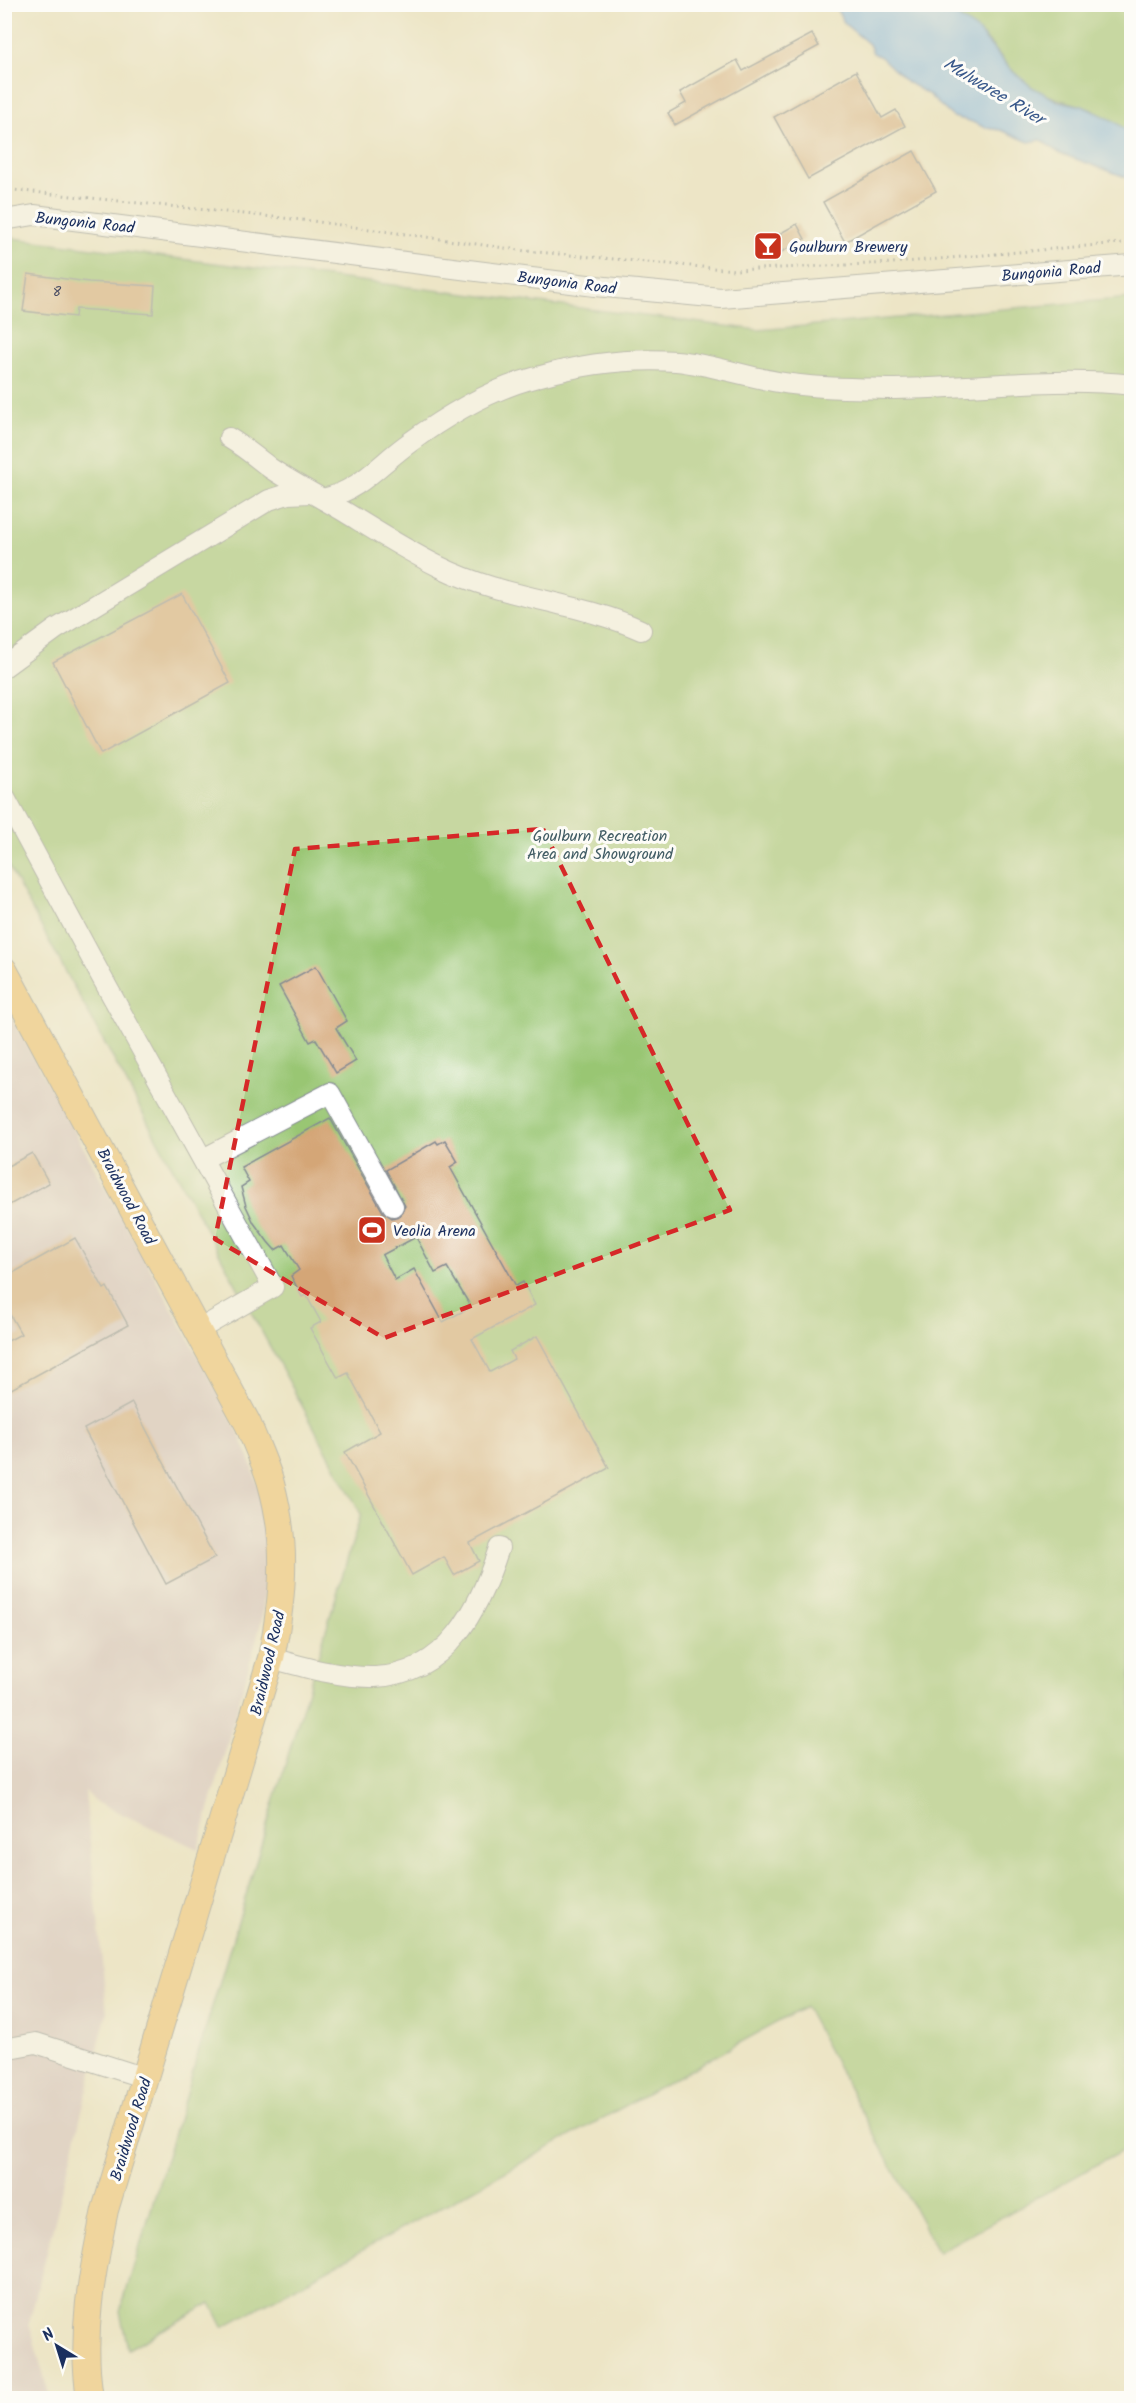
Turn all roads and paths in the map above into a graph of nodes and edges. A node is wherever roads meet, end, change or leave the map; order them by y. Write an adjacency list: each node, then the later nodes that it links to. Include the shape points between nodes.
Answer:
1 (4, 189): 3 (path, via 312,221 526,251 735,270 893,263)
2 (4, 220): 4 (street, Bungonia Road, via 34,215 595,286 721,298)
3 (1131, 242)
4 (1131, 265)
5 (1131, 385): 7 (street, via 864,388 782,383 679,362 633,360 584,366 493,392 408,443 343,494)
6 (229, 438): 7 (street)
7 (317, 496): 8 (street, via 440,567 478,583 591,611); 9 (street, via 288,494 269,500 56,629)
8 (641, 630)
9 (4, 667)
10 (4, 795): 12 (street)
11 (4, 970): 14 (main road, Braidwood Road)
12 (202, 1159): 13 (street, via 330,1093); 14 (street, via 273,1287)
13 (393, 1206)
14 (200, 1329): 16 (main road, Braidwood Road, via 248,1424 269,1479 280,1525 284,1569 281,1612)
15 (499, 1548): 16 (street, via 475,1607 458,1634 421,1666 374,1677 328,1672)
16 (271, 1658): 18 (main road, Braidwood Road)
17 (4, 2049): 18 (street, via 36,2043)
18 (145, 2078): 19 (main road, Braidwood Road, via 105,2210 92,2274 86,2326)
19 (90, 2398)

